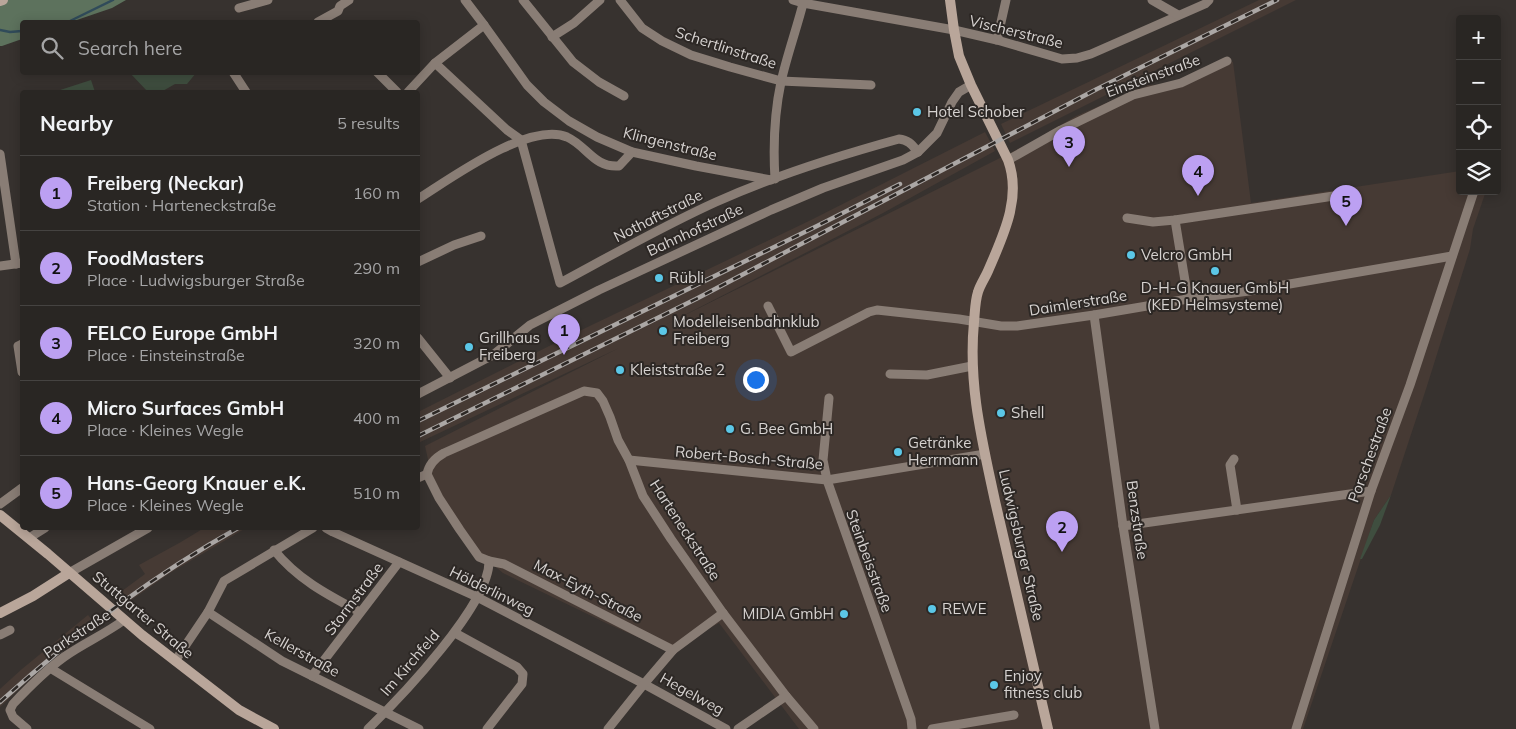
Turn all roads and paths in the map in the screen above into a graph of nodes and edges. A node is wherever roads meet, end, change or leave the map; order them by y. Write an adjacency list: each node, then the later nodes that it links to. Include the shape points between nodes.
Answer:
1 (268, 0): 14 (street)
2 (349, 0): 13 (street)
3 (465, 0): 17 (street, Klingenstraße)
4 (523, 0): 19 (street)
5 (600, 0): 19 (street)
6 (620, 0): 25 (street, Schertlinstraße, via 642,28 662,41 691,55)
7 (793, 0): 12 (street, Vischerstraße)
8 (950, 0): 18 (main road, Ludwigsburger Straße)
9 (1006, 0): 20 (street)
10 (1152, 0): 15 (street)
11 (1209, 0): 15 (street, Vischerstraße)
12 (803, 2): 18 (street, Vischerstraße); 25 (street)
13 (339, 3): 16 (street, via 338,11)
14 (239, 8)
15 (1178, 15): 20 (street, Vischerstraße, via 1077,58 1062,59)
16 (325, 20)
17 (484, 24): 22 (street); 33 (street, Klingenstraße, via 527,85 544,102 568,121)
18 (954, 30): 20 (street, Vischerstraße); 27 (main road, Ludwigsburger Straße, via 959,56)
19 (552, 37): 31 (street, via 573,62)
20 (997, 40)
21 (1227, 61): 36 (street, Einsteinstraße, via 1181,83 1134,95)
22 (435, 62): 30 (street); 32 (street)
23 (235, 75): 28 (street)
24 (380, 75): 29 (street)
25 (781, 81): 26 (street, Schertlinstraße); 37 (street, via 773,147)
26 (871, 85)
27 (971, 85): 34 (street, Bahnhofstraße, via 959,92 937,133); 36 (main road, Ludwigsburger Straße)
28 (245, 90)
29 (395, 90)
30 (410, 90)
31 (624, 96)
32 (521, 140): 33 (street, via 552,134 566,137 601,164 611,166 619,166); 37 (street, Nothaftstraße, via 560,283 716,202); 40 (street, via 496,151)
33 (632, 152): 37 (street, Klingenstraße)
34 (918, 152): 37 (street, via 906,140 899,139); 57 (street, Bahnhofstraße, via 771,210 598,290 530,325 493,355)
35 (0, 154): 46 (street)
36 (1008, 160): 51 (main road, Ludwigsburger Straße, via 1014,188 1011,207 1004,235 978,292)
37 (773, 180)
38 (1347, 194): 42 (street)
39 (1473, 195): 44 (street, Porschestraße)
40 (420, 198)
41 (1127, 218): 42 (street, via 1154,222)
42 (1175, 220): 48 (street)
43 (481, 236): 45 (street)
44 (1452, 256): 48 (street, Daimlerstraße); 67 (street, Porschestraße)
45 (420, 261)
46 (19, 264): 47 (street)
47 (0, 266)
48 (1188, 299): 50 (street, Daimlerstraße)
49 (768, 306): 51 (street, Daimlerstraße, via 791,352 877,310)
50 (1094, 315): 51 (street, Daimlerstraße, via 1017,326); 71 (street, Benzstraße)
51 (974, 322): 55 (main road, Ludwigsburger Straße)
52 (420, 340): 57 (street)
53 (20, 345): 54 (street)
54 (20, 359)
55 (972, 366): 56 (street, via 927,375); 60 (main road, Ludwigsburger Straße)
56 (890, 374)
57 (450, 378): 58 (street, Bahnhofstraße)
58 (420, 393)
59 (829, 398): 65 (street, Steinbeisstraße, via 823,460)
60 (985, 454): 65 (street, Robert-Bosch-Straße); 110 (main road, Ludwigsburger Straße)
61 (1234, 459): 69 (street, via 1230,465)
62 (629, 460): 63 (street, Harteneckstraße, via 603,401 597,393 584,390 444,453 432,462); 65 (street, Robert-Bosch-Straße); 85 (street, Harteneckstraße, via 643,496)
63 (427, 474): 64 (street); 78 (street, Max-Eyth-Straße, via 439,498 479,557)
64 (420, 477)
65 (827, 480): 108 (street, Steinbeisstraße)
66 (20, 489): 68 (street)
67 (1371, 491): 69 (street); 112 (street, Porschestraße)
68 (0, 504)
69 (1237, 510): 71 (street)
70 (0, 515): 76 (main road, Stuttgarter Straße)
71 (1123, 526): 111 (street, Benzstraße)
72 (42, 530): 76 (street)
73 (144, 530): 80 (street)
74 (309, 530): 77 (street)
75 (330, 530): 79 (street, Hölderlinweg)
76 (29, 538): 80 (main road, Stuttgarter Straße)
77 (274, 550): 82 (street, via 224,581); 83 (street, via 285,564 319,590)
78 (489, 561): 81 (street, via 489,571); 90 (street, Max-Eyth-Straße, via 504,564)
79 (399, 562): 81 (street, Hölderlinweg); 83 (street, Stormstraße)
80 (69, 572): 84 (main road); 86 (main road, Stuttgarter Straße)
81 (477, 597): 88 (street, Im Kirchfeld); 94 (street, Hölderlinweg)
82 (208, 612): 91 (street); 93 (street, Kellerstraße, via 282,661)
83 (360, 612): 93 (street, Stormstraße)
84 (0, 613)
85 (723, 613): 90 (street); 95 (street, Harteneckstraße)
86 (124, 620): 91 (main road, Stuttgarter Straße); 92 (street, Parkstraße)
87 (10, 630): 89 (street)
88 (455, 633): 96 (street, Im Kirchfeld); 103 (street, Im Kirchfeld, via 517,667 523,674 522,684)
89 (0, 635)
90 (674, 650): 94 (street)
91 (175, 661): 100 (main road, Stuttgarter Straße, via 239,710)
92 (50, 668): 98 (street, Parkstraße, via 10,710); 99 (street)
93 (312, 676): 96 (street, Kellerstraße)
94 (644, 684): 104 (street); 105 (street, Hegelweg)
95 (786, 696): 106 (street); 107 (street, Harteneckstraße)
96 (386, 711): 101 (street, Im Kirchfeld); 102 (street, Im Kirchfeld)
97 (1014, 715): 109 (street)
98 (27, 729)
99 (150, 729)
100 (274, 729)
101 (368, 729)
102 (420, 729)
103 (486, 729)
104 (608, 729)
105 (726, 729)
106 (738, 729)
107 (814, 729)
108 (912, 729)
109 (932, 729)
110 (1048, 729)
111 (1155, 729)
112 (1296, 729)

